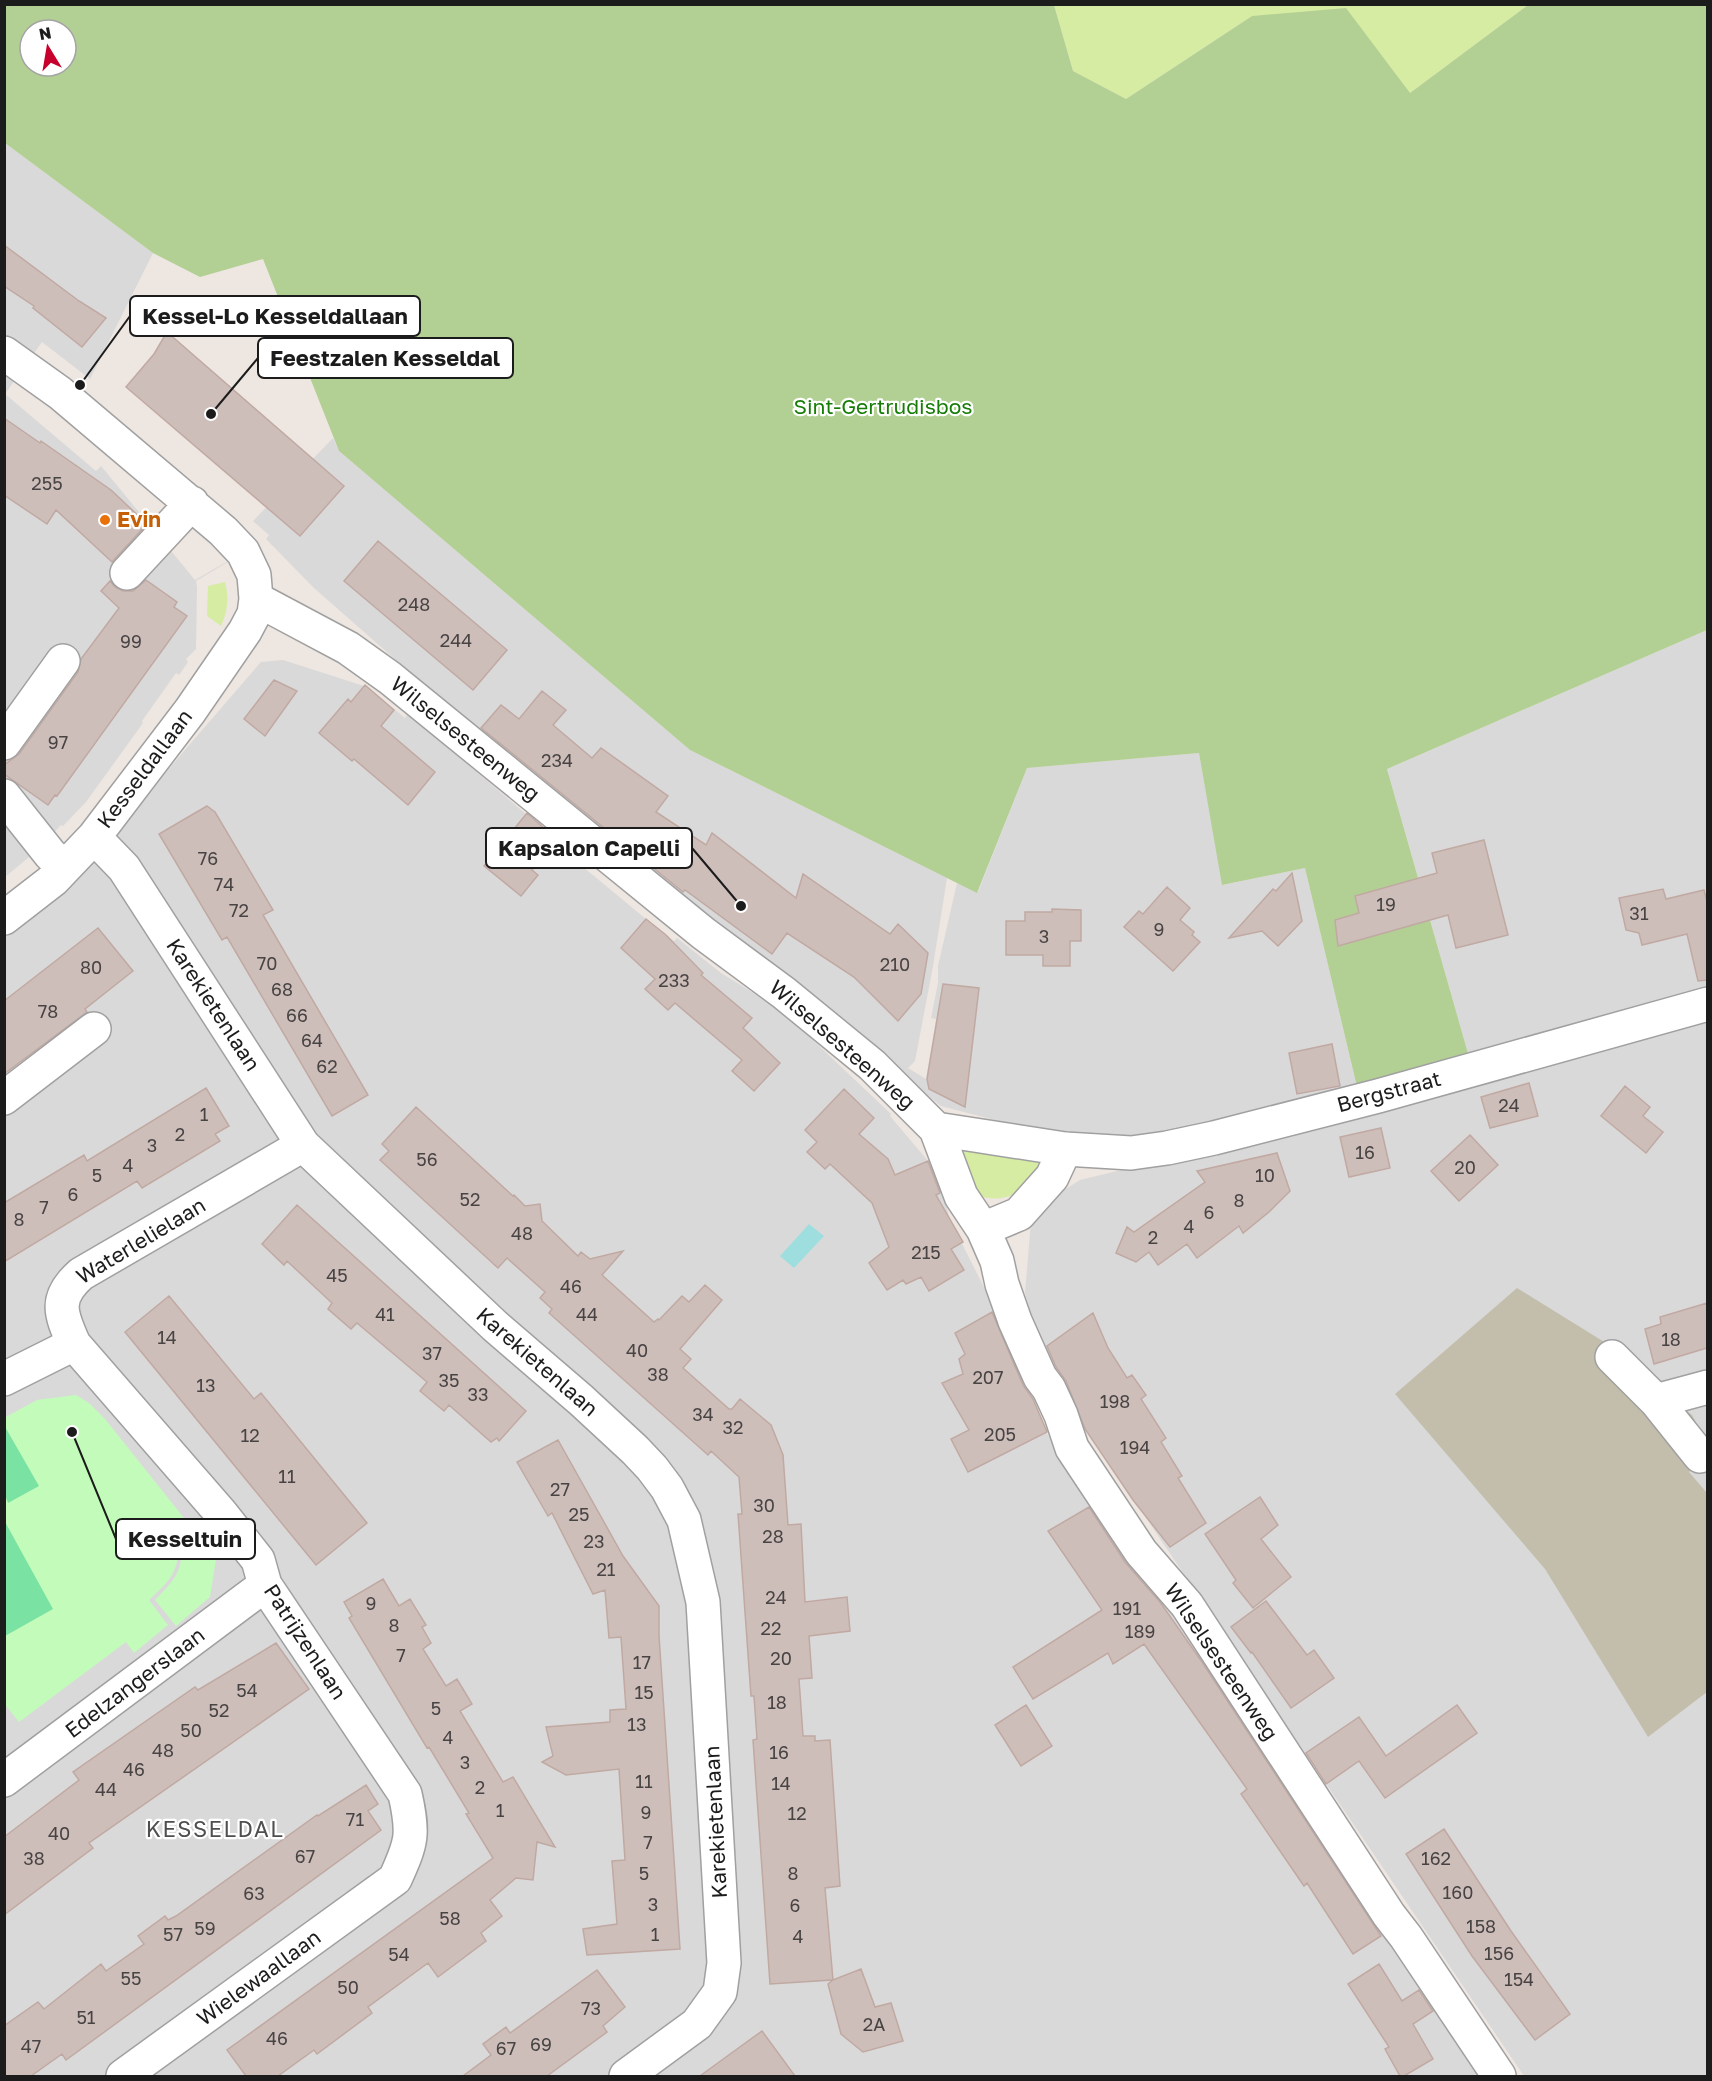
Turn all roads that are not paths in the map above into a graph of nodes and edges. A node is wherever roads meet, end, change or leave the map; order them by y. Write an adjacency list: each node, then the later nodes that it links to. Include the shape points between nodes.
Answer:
1 (4, 353): 2 (street, via 60,393)
2 (192, 503): 3 (street); 4 (street, via 243,552 254,575)
3 (127, 573)
4 (256, 599): 8 (street, Kesseldallaan, via 254,614 240,640); 14 (street, Wilselsesteenweg, via 348,648 390,678 703,933 846,1043)
5 (63, 661): 6 (street)
6 (4, 743)
7 (4, 796): 9 (street)
8 (94, 837): 9 (street, Kesseldallaan); 15 (street, Karekietenlaan, via 124,868)
9 (64, 868): 10 (street, Kesseldallaan)
10 (4, 918)
11 (1707, 1004): 16 (street, Bergstraat, via 1202,1141 1131,1153)
12 (94, 1029): 13 (street)
13 (4, 1098)
14 (936, 1129): 16 (street); 17 (street, Wilselsesteenweg, via 961,1196)
15 (303, 1145): 18 (street, Waterlelielaan, via 69,1284 62,1297 66,1326); 28 (street, Karekietenlaan, via 495,1326 635,1450 652,1468 684,1520 703,1602 724,1963 720,1992 697,2024)
16 (1065, 1149): 17 (street, via 1052,1177 1019,1214)
17 (983, 1229): 29 (street, Wilselsesteenweg, via 1015,1321 1061,1415 1072,1448 1142,1552 1187,1605)
18 (74, 1344): 20 (street); 24 (street, Patrijzenlaan, via 252,1552)
19 (1612, 1357): 22 (street)
20 (4, 1379)
21 (1707, 1387): 22 (street)
22 (1656, 1401): 23 (street)
23 (1700, 1456)
24 (265, 1585): 25 (street, Edelzangerslaan); 26 (street, Patrijzenlaan, via 405,1794 412,1824 410,1844)
25 (4, 1780)
26 (395, 1880): 27 (street, Wielewaallaan)
27 (123, 2076)
28 (626, 2076)
29 (1499, 2076)

